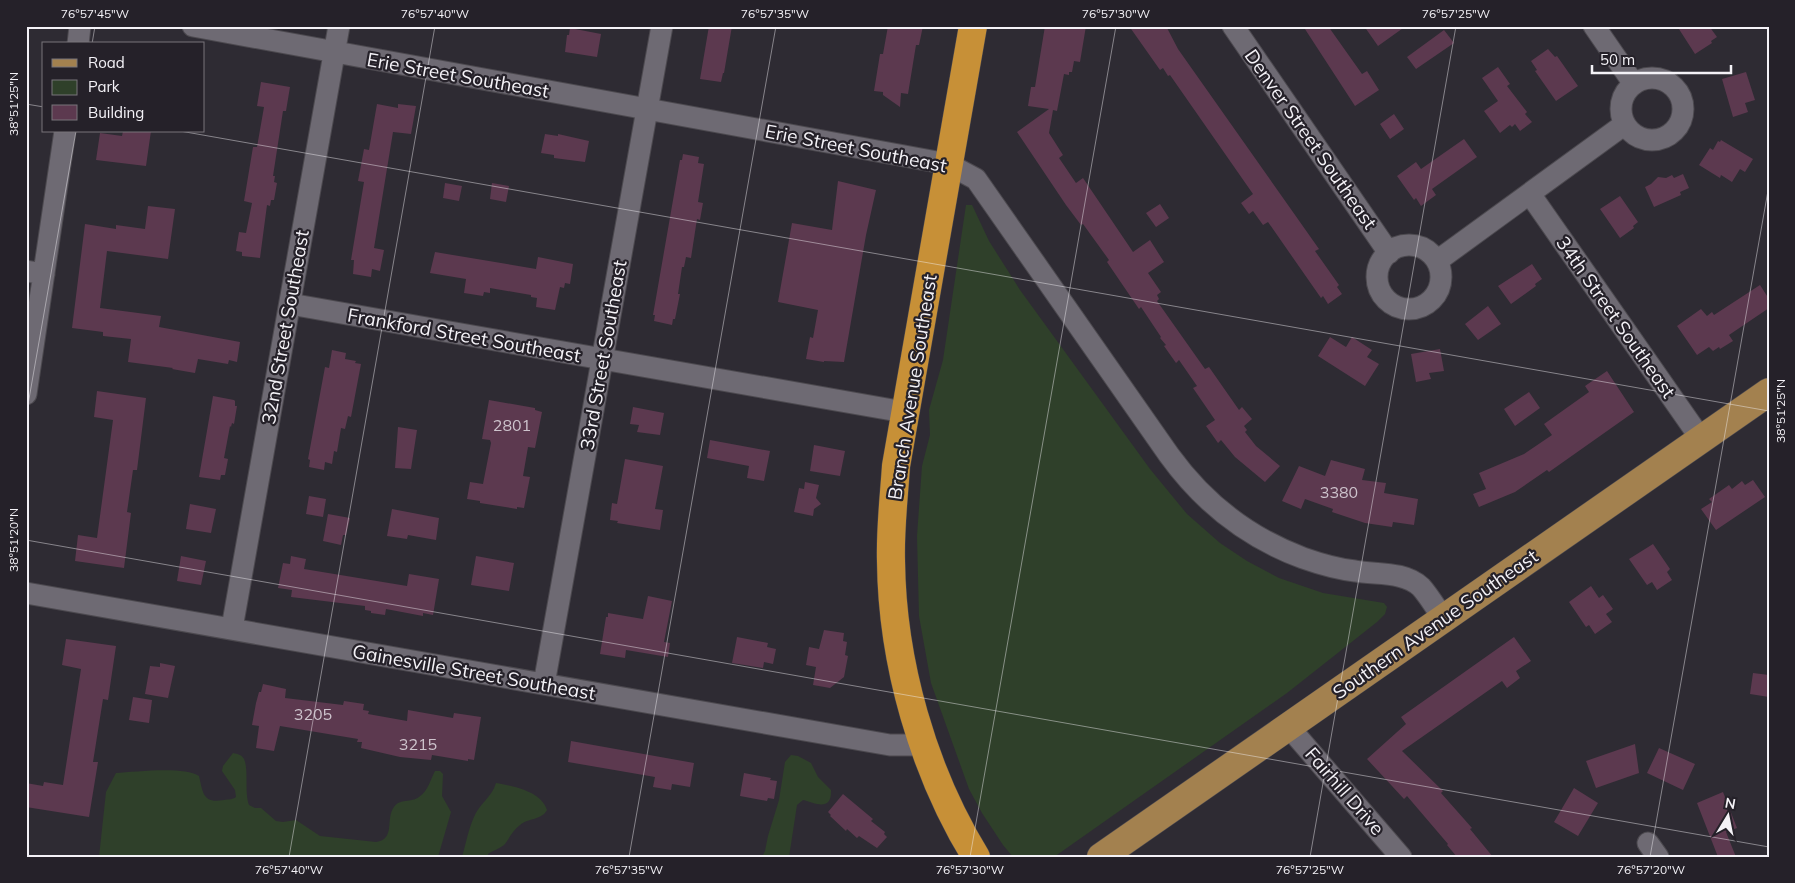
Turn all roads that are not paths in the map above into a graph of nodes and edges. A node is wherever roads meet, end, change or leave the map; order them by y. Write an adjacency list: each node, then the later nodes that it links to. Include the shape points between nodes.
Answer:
1 (80, 26): 8 (street)
2 (193, 26): 9 (street, Erie Street Southeast)
3 (339, 26): 9 (street, 32nd Street Southeast)
4 (662, 26): 11 (street, 33rd Street Southeast)
5 (973, 26): 14 (highway, Branch Avenue Southeast)
6 (1233, 26): 16 (street, Denver Street Southeast)
7 (1594, 26): 10 (street)
8 (78, 42)
9 (335, 52): 11 (street, Erie Street Southeast); 19 (street, 32nd Street Southeast)
10 (1634, 84): 12 (street, via 1622,102); 12 (street, via 1650,78 1666,81 1678,93 1682,114 1672,132 1652,140 1632,132)
11 (648, 109): 14 (street, Erie Street Southeast); 20 (street, 33rd Street Southeast)
12 (1625, 124): 15 (street)
13 (65, 132): 18 (street)
14 (948, 164): 23 (highway, Branch Avenue Southeast); 26 (street, Erie Street Southeast, via 976,179 1169,455 1208,500 1255,535 1304,558 1356,572 1406,578 1420,586)
15 (1530, 194): 17 (street); 24 (street, 34th Street Southeast)
16 (1389, 253): 17 (street, via 1409,245 1420,247); 17 (street, via 1382,261 1378,283 1389,302 1404,308 1421,308 1437,293 1441,283)
17 (1437, 261)
18 (35, 273): 22 (street)
19 (290, 304): 20 (street, Frankford Street Southeast); 27 (street, 32nd Street Southeast)
20 (603, 359): 23 (street, Frankford Street Southeast); 28 (street, 33rd Street Southeast)
21 (1769, 392): 24 (main road, Southern Avenue Southeast)
22 (26, 394)
23 (904, 412): 30 (highway, Branch Avenue Southeast, via 896,466 891,563 899,642)
24 (1701, 440): 26 (main road, Southern Avenue Southeast)
25 (26, 593): 27 (street, Gainesville Street Southeast)
26 (1443, 618): 29 (main road, Southern Avenue Southeast)
27 (232, 628): 28 (street, Gainesville Street Southeast)
28 (544, 684): 30 (street, Gainesville Street Southeast, via 890,745)
29 (1288, 726): 32 (main road, Southern Avenue Southeast); 33 (street, Fairhill Drive)
30 (923, 744): 31 (highway, Branch Avenue Southeast, via 941,790)
31 (976, 857)
32 (1101, 857)
33 (1401, 857)

